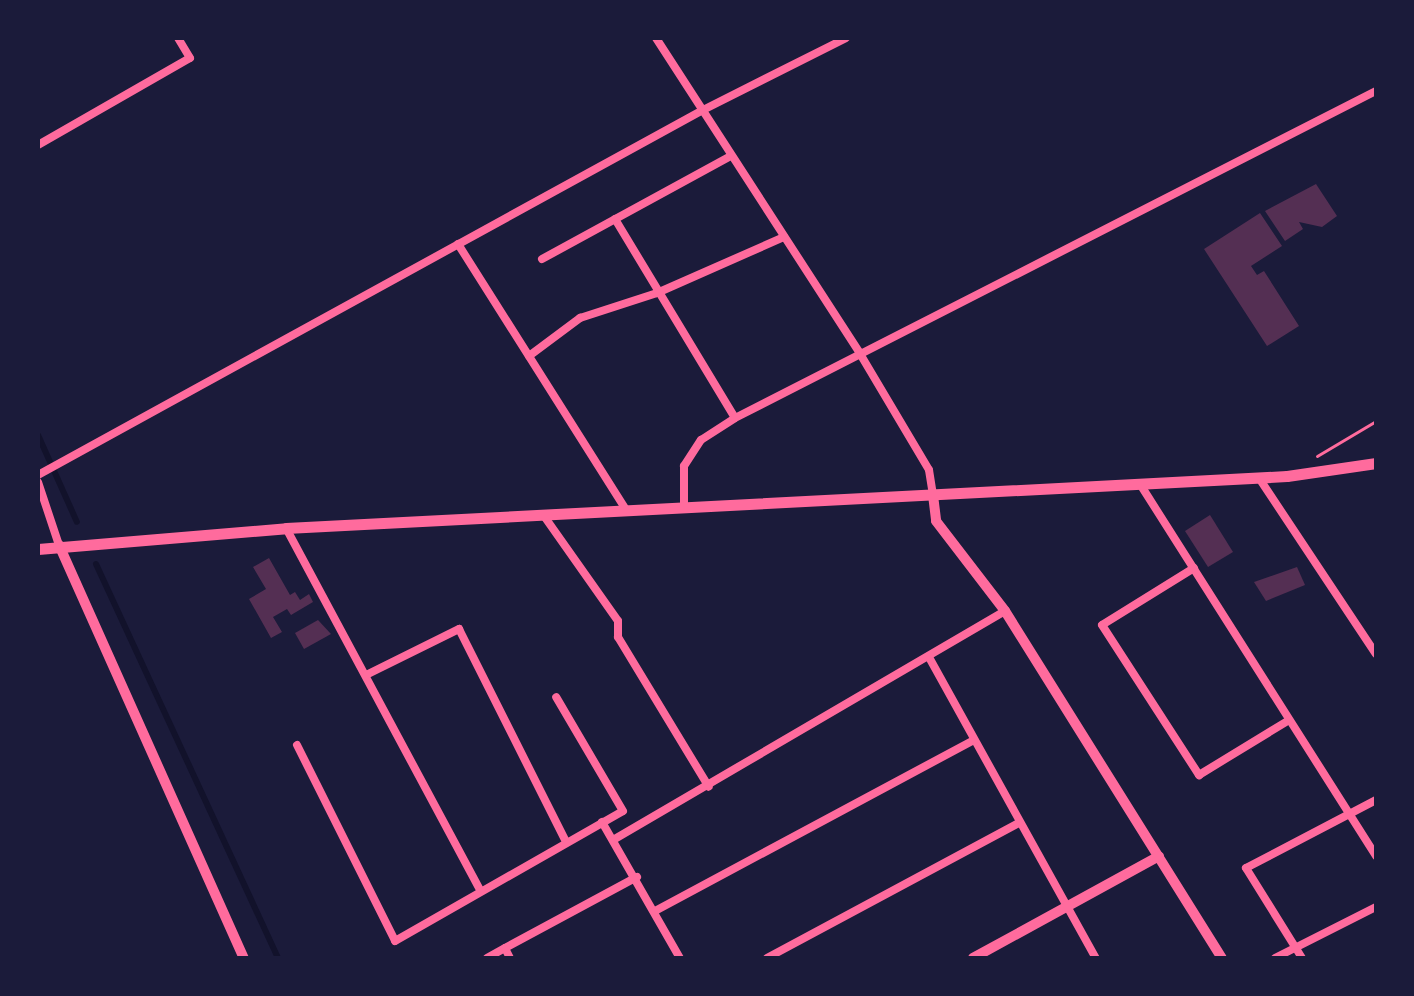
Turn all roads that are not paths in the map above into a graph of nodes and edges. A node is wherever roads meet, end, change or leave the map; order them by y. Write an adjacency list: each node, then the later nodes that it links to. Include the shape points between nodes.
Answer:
1 (178, 38): 6 (street, via 190,58)
2 (656, 38): 5 (street)
3 (846, 38): 5 (street)
4 (1376, 91): 13 (street)
5 (701, 111): 7 (street); 10 (street)
6 (38, 145)
7 (731, 156): 8 (street); 9 (street)
8 (615, 219): 11 (street); 12 (street)
9 (784, 237): 12 (street); 13 (street)
10 (458, 244): 14 (street); 17 (street)
11 (542, 259)
12 (657, 293): 14 (street, via 580,318); 15 (street)
13 (859, 352): 15 (street); 21 (street, via 929,470)
14 (529, 356): 23 (street)
15 (735, 418): 22 (street, via 701,440 684,466)
16 (1376, 463): 18 (main road)
17 (38, 475)
18 (1259, 478): 20 (main road); 30 (street)
19 (38, 482): 26 (street)
20 (1140, 484): 21 (main road); 28 (street)
21 (933, 495): 22 (main road); 29 (street, via 936,521)
22 (684, 508): 23 (main road)
23 (627, 511): 24 (main road)
24 (544, 516): 25 (main road); 37 (street, via 618,621 618,637)
25 (286, 528): 26 (main road); 32 (street)
26 (59, 545): 27 (main road); 53 (street)
27 (38, 549)
28 (1194, 568): 34 (street); 34 (street, via 1102,625 1199,775)
29 (1005, 611): 31 (street); 44 (street)
30 (1376, 654)
31 (930, 659): 35 (street); 37 (street)
32 (366, 675): 43 (street, via 459,629); 47 (street)
33 (556, 697): 40 (street, via 623,811)
34 (1289, 720): 39 (street)
35 (974, 740): 41 (street); 50 (street)
36 (297, 745): 47 (street, via 395,941)
37 (709, 787): 42 (street)
38 (1376, 800): 39 (street)
39 (1349, 814): 45 (street); 51 (street, via 1246,868)
40 (602, 822): 42 (street); 43 (street)
41 (1019, 823): 49 (street); 57 (street)
42 (613, 840): 46 (street)
43 (566, 842): 47 (street)
44 (1159, 856): 49 (street); 60 (street)
45 (1376, 856)
46 (637, 877): 50 (street); 52 (street)
47 (481, 891)
48 (1376, 907): 51 (street)
49 (1066, 908): 58 (street); 59 (street)
50 (655, 911): 56 (street)
51 (1295, 947): 61 (street); 62 (street)
52 (505, 948): 54 (street); 55 (street)
53 (244, 958)
54 (487, 958)
55 (510, 958)
56 (680, 958)
57 (767, 958)
58 (973, 958)
59 (1096, 958)
60 (1222, 958)
61 (1275, 958)
62 (1302, 958)

